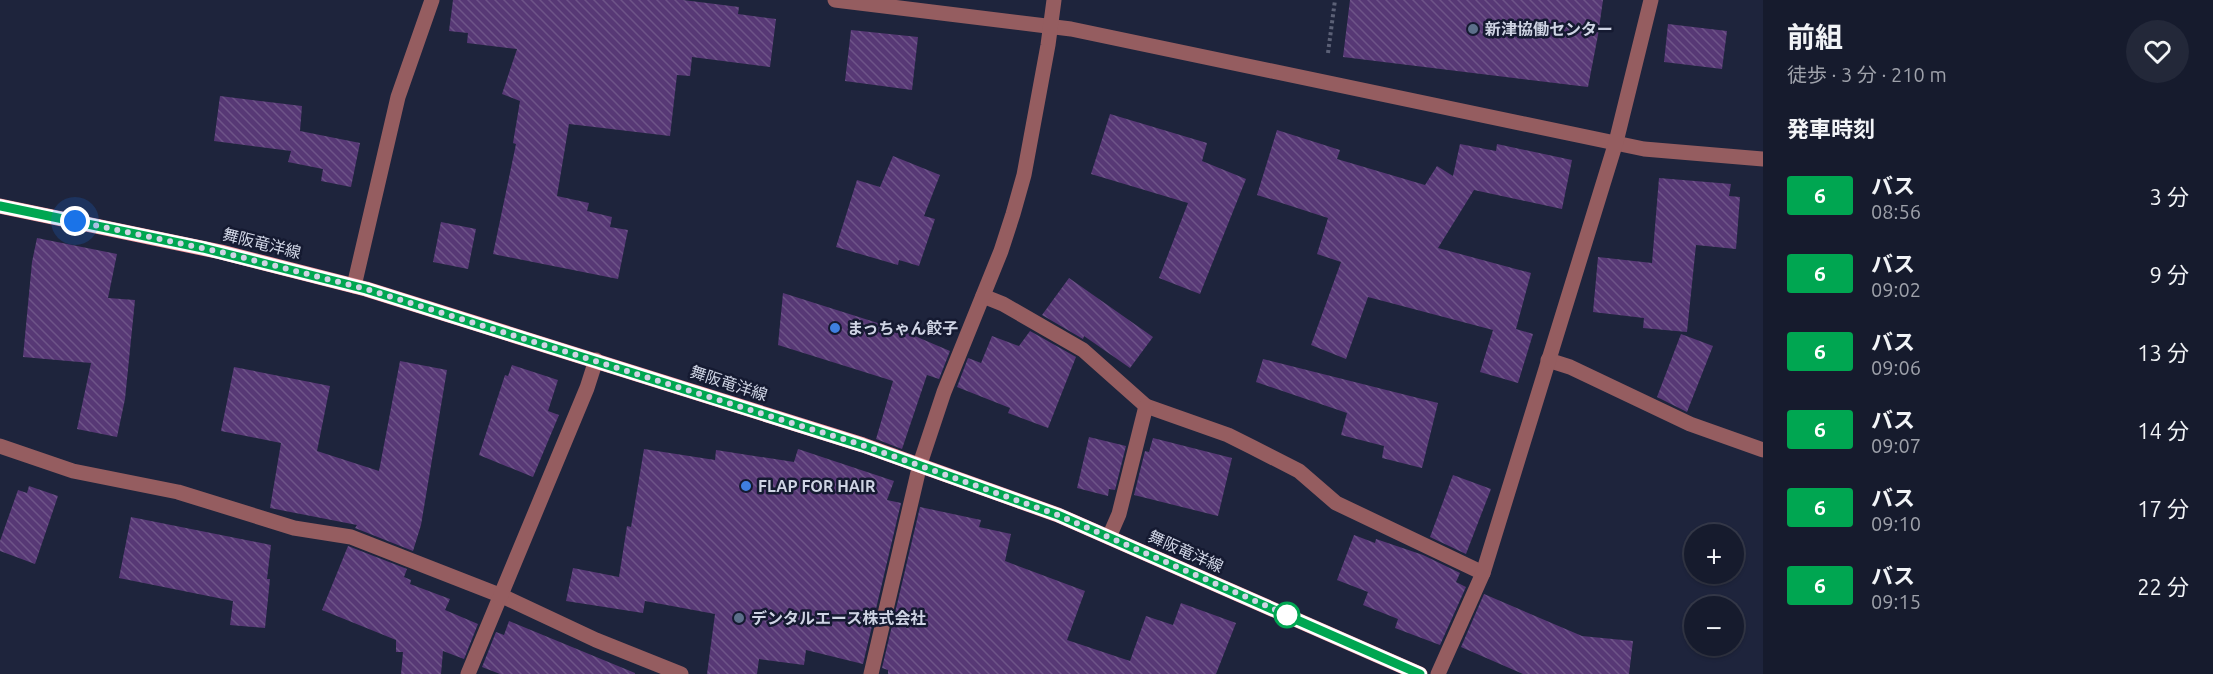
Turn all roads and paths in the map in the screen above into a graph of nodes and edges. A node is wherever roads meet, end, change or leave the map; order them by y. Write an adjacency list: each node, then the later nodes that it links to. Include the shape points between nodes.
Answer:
1 (432, 0): 11 (street, via 398,97)
2 (835, 0): 6 (street)
3 (1054, 0): 6 (street)
4 (1335, 0): 7 (path)
5 (1651, 0): 8 (street)
6 (1050, 26): 7 (street); 12 (street, via 1024,175)
7 (1323, 82): 8 (street)
8 (1616, 142): 9 (street, via 1644,149); 14 (street)
9 (1763, 159)
10 (0, 206): 11 (main road, 舞阪竜洋線, via 169,240)
11 (354, 286): 13 (main road, 舞阪竜洋線)
12 (983, 296): 15 (street, via 1083,350); 18 (street)
13 (596, 360): 18 (main road, 舞阪竜洋線); 21 (street)
14 (1548, 360): 17 (street, via 1690,424); 20 (street)
15 (1146, 406): 19 (street, via 1119,514); 20 (street, via 1228,435 1299,471 1336,503)
16 (0, 446): 21 (street, via 73,471 195,497 294,528 351,537)
17 (1763, 450)
18 (920, 464): 19 (main road, 舞阪竜洋線); 24 (street)
19 (1109, 537): 25 (main road, 舞阪竜洋線)
20 (1483, 573): 26 (street)
21 (502, 596): 22 (street); 23 (street)
22 (468, 674)
23 (681, 674)
24 (871, 674)
25 (1420, 674)
26 (1438, 674)

